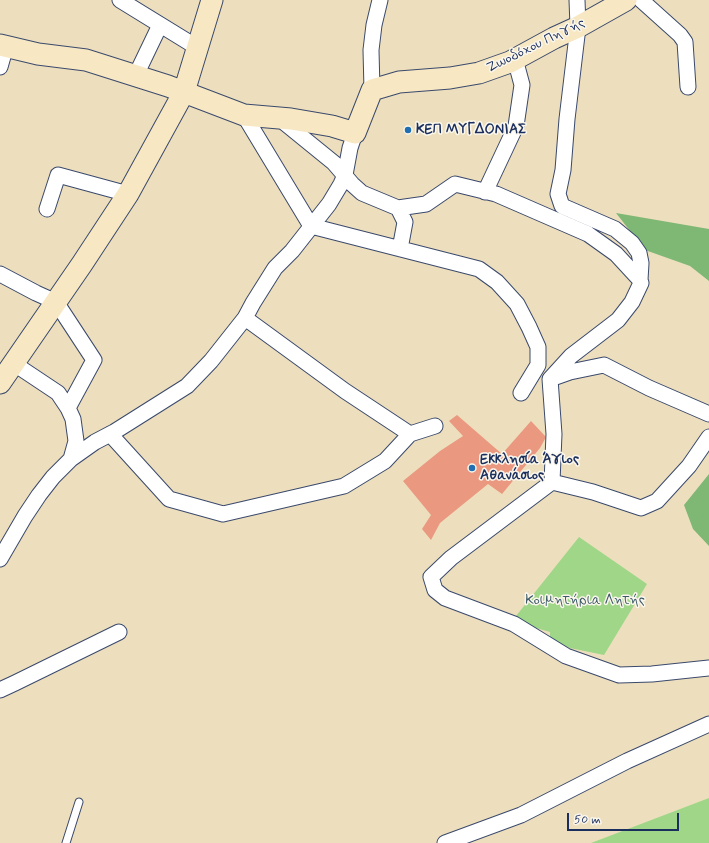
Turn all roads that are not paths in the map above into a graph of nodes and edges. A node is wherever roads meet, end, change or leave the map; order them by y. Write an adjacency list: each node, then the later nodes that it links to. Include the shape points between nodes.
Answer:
1 (120, 0): 7 (street)
2 (212, 0): 10 (street)
3 (380, 0): 15 (street, via 371,50)
4 (577, 0): 8 (street)
5 (626, 0): 8 (street, Ζωοδόχου Πηγής)
6 (641, 0): 14 (street, via 685,42)
7 (160, 25): 10 (street); 13 (street)
8 (578, 27): 11 (street, Ζωοδόχου Πηγής); 28 (street, via 563,170 558,194 562,206 615,229 632,243 639,253)
9 (3, 46): 12 (street); 13 (street, via 38,54 86,60)
10 (198, 48): 16 (street)
11 (515, 59): 15 (street, Ζωοδόχου Πηγής, via 479,73 399,82); 21 (street, via 522,85 516,126)
12 (0, 67)
13 (136, 75): 16 (street)
14 (688, 87)
15 (372, 90): 19 (street)
16 (184, 92): 17 (street); 22 (street)
17 (244, 115): 18 (street); 25 (street)
18 (279, 118): 19 (street, via 332,126); 20 (street)
19 (355, 133): 20 (street)
20 (345, 175): 23 (street, via 362,192); 25 (street, via 329,204)
21 (485, 192): 23 (street, via 455,184 426,204); 28 (street, via 588,234 616,254)
22 (128, 194): 24 (street, via 58,175); 29 (street)
23 (398, 208): 26 (street, via 405,222)
24 (47, 209)
25 (311, 226): 26 (street); 30 (street, via 292,252 275,268)
26 (400, 249): 34 (street, via 479,269 497,282 517,304 538,347 538,366)
27 (0, 274): 29 (street)
28 (640, 280): 32 (street, via 632,302 618,320 571,356)
29 (56, 302): 31 (street); 35 (street, via 94,360)
30 (245, 318): 38 (street, via 211,361 187,386); 39 (street, via 345,391)
31 (13, 363): 33 (street); 35 (street, via 58,393)
32 (550, 379): 36 (street, via 604,365); 42 (street, via 554,434)
33 (0, 383)
34 (521, 393)
35 (68, 408): 41 (street, via 73,419 76,441)
36 (709, 414)
37 (435, 426): 39 (street)
38 (110, 434): 39 (street, via 169,499 223,514 344,486 386,461); 41 (street)
39 (410, 434)
40 (709, 437): 42 (street, via 689,466 657,501 641,508)
41 (71, 459): 43 (street, via 39,495)
42 (552, 482): 45 (street, via 451,558 431,577 435,590 445,598 514,624 566,656 618,675)
43 (0, 559)
44 (119, 632): 46 (street)
45 (709, 668)
46 (0, 690)
47 (709, 724): 50 (street, via 627,761 521,815)
48 (80, 802): 49 (lane)
49 (66, 843)
50 (445, 843)

